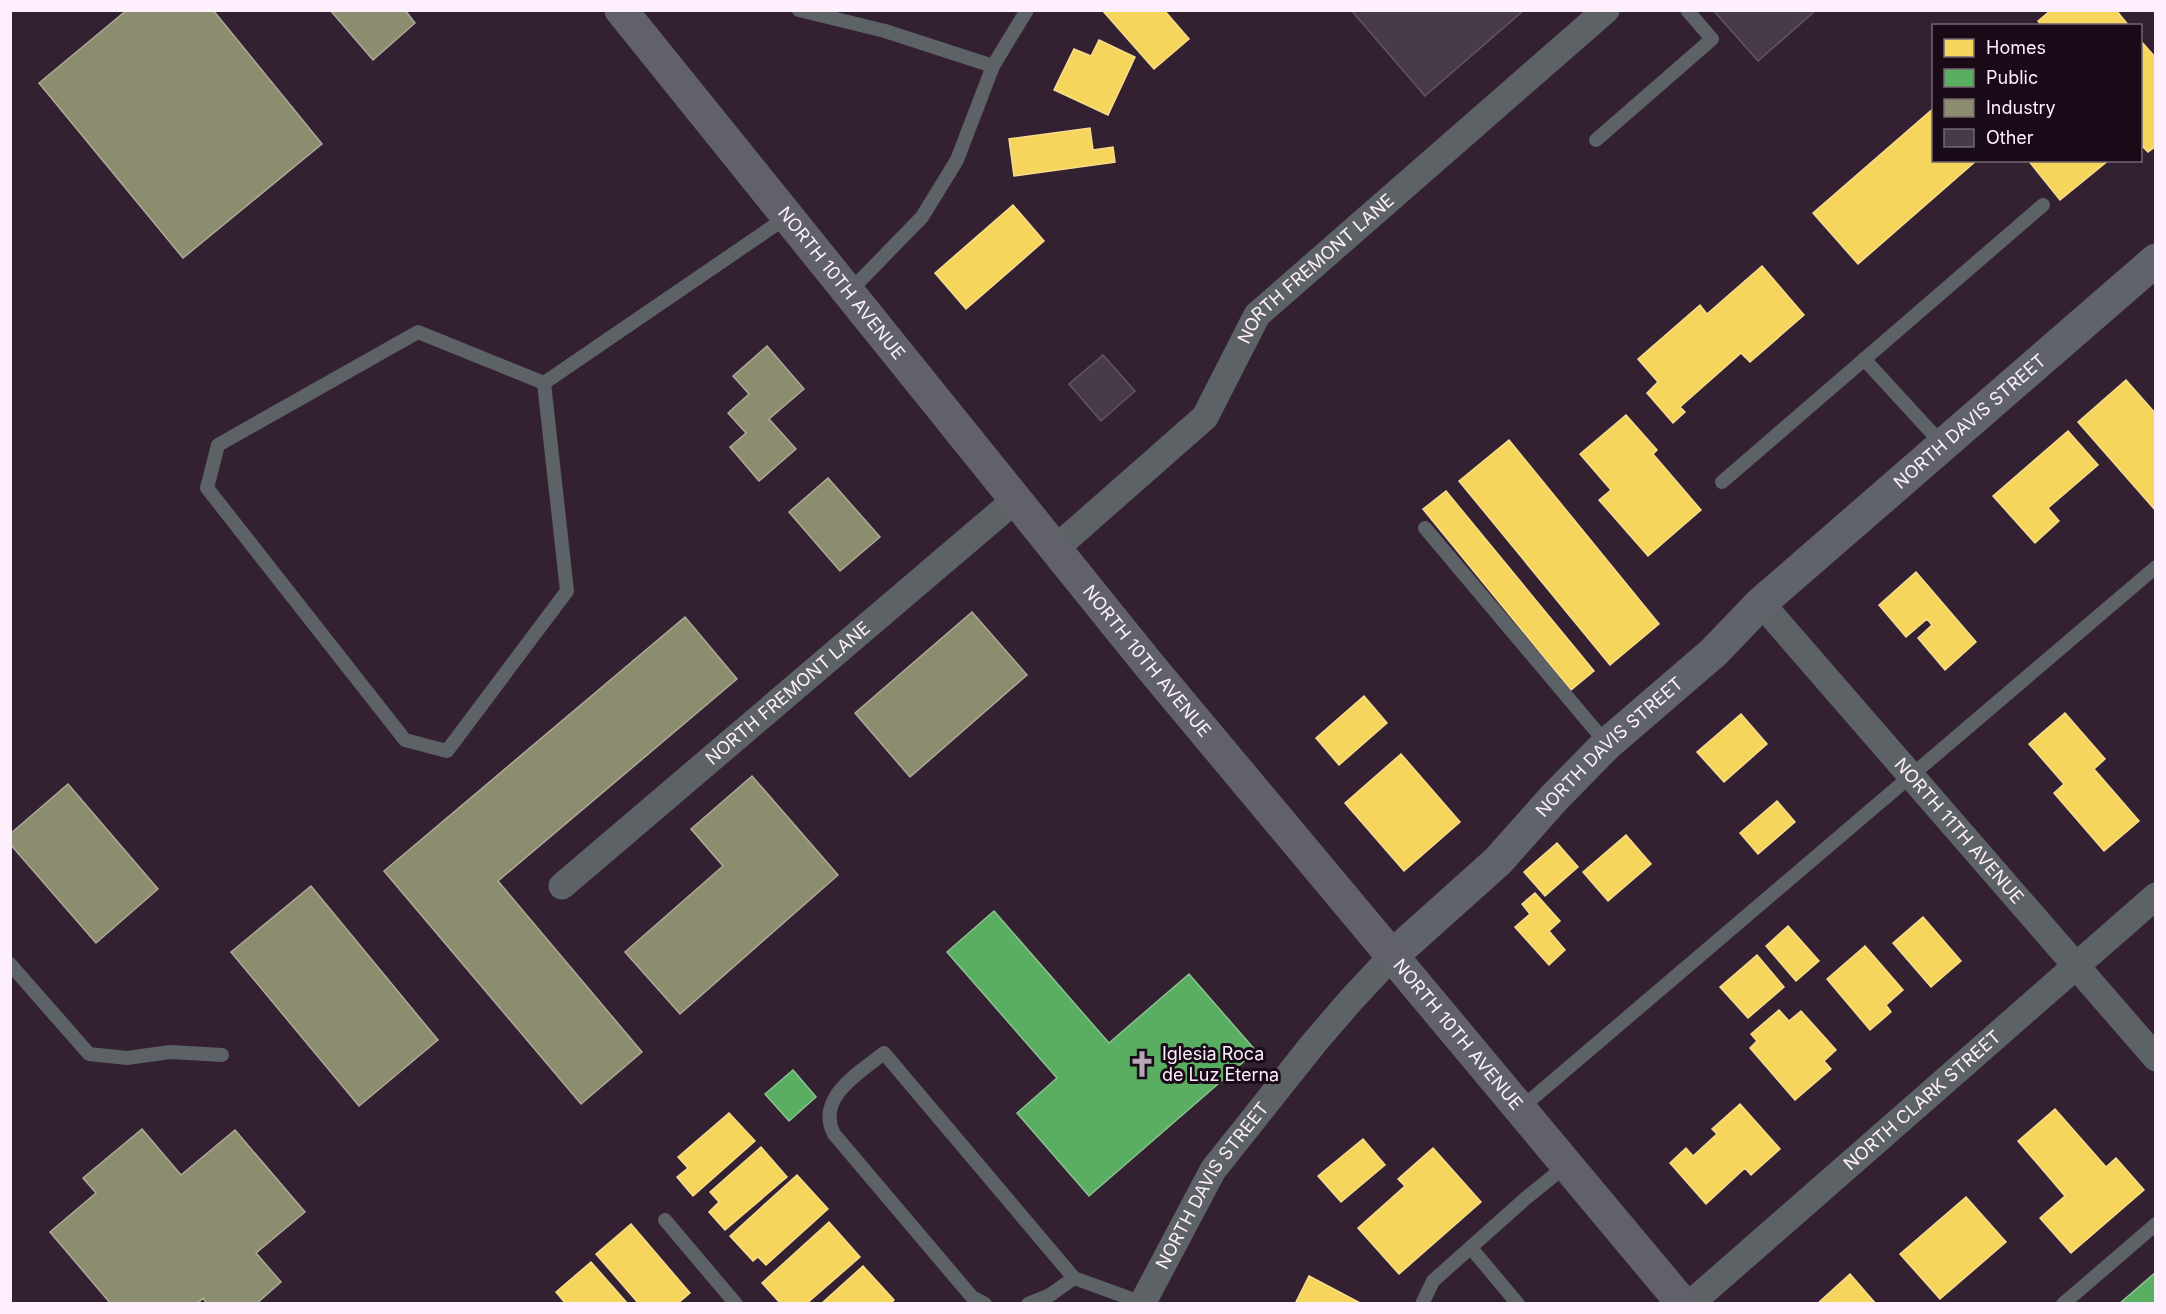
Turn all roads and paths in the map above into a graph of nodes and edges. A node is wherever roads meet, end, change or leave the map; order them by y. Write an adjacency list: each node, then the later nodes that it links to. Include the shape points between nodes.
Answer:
1 (621, 10): 9 (main road, NORTH 10TH AVENUE)
2 (799, 10): 6 (lane, via 885,31)
3 (1027, 10): 6 (lane)
4 (1606, 10): 18 (street, NORTH FREMONT LANE, via 1257,315 1205,417)
5 (1687, 10): 7 (lane, via 1712,39)
6 (993, 66): 11 (lane, via 957,160 922,218)
7 (1596, 140)
8 (2043, 205): 12 (lane)
9 (787, 217): 11 (main road, NORTH 10TH AVENUE); 13 (lane)
10 (2153, 268): 14 (street, NORTH DAVIS STREET)
11 (848, 293): 16 (main road, NORTH 10TH AVENUE)
12 (1864, 359): 14 (lane); 15 (lane)
13 (544, 383): 13 (lane, via 567,591 447,751 405,740 207,488 218,445 418,332)
14 (1943, 445): 20 (street, NORTH DAVIS STREET)
15 (1722, 482)
16 (1016, 500): 18 (main road, NORTH 10TH AVENUE); 23 (street, NORTH FREMONT LANE)
17 (1425, 528): 21 (lane)
18 (1055, 549): 25 (main road, NORTH 10TH AVENUE)
19 (2156, 567): 22 (lane)
20 (1761, 603): 21 (street, NORTH DAVIS STREET, via 1714,652); 22 (street, NORTH 11TH AVENUE)
21 (1607, 744): 25 (street, NORTH DAVIS STREET, via 1498,861)
22 (1910, 776): 27 (street, NORTH 11TH AVENUE); 30 (lane)
23 (562, 886)
24 (2156, 896): 27 (street, NORTH CLARK STREET)
25 (1392, 956): 30 (main road, NORTH 10TH AVENUE); 36 (street, NORTH DAVIS STREET, via 1321,1035 1214,1170)
26 (10, 964): 28 (lane, via 89,1054 128,1058 170,1052)
27 (2076, 966): 29 (street, NORTH 11TH AVENUE); 43 (street, NORTH CLARK STREET)
28 (222, 1054)
29 (2156, 1058)
30 (1520, 1109): 31 (main road, NORTH 10TH AVENUE)
31 (1567, 1165): 34 (lane); 42 (main road, NORTH 10TH AVENUE)
32 (665, 1220): 37 (lane)
33 (2156, 1224): 44 (lane)
34 (1471, 1248): 40 (lane, via 1433,1281); 41 (lane)
35 (1074, 1278): 36 (lane); 38 (lane, via 884,1053 839,1090 830,1108 829,1125 972,1297); 39 (lane)
36 (1143, 1303)
37 (736, 1304)
38 (985, 1304)
39 (1028, 1304)
40 (1422, 1304)
41 (1518, 1304)
42 (1683, 1304)
43 (1690, 1304)
44 (2063, 1304)

